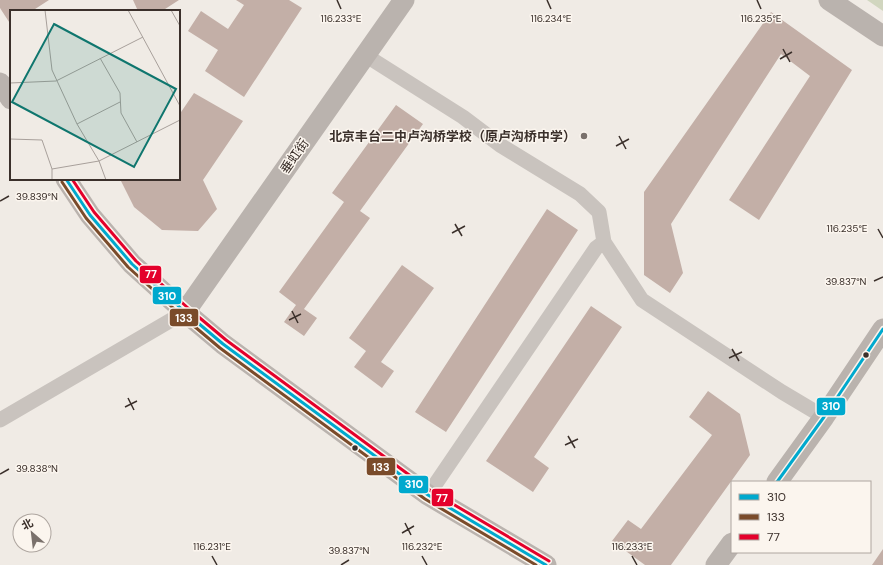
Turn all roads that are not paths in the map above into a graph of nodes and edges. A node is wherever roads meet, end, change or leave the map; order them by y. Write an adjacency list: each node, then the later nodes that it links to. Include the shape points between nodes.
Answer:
1 (404, 0): 4 (street, 垂虹街)
2 (829, 0): 3 (street)
3 (883, 36)
4 (365, 55): 8 (street, via 463,117 500,145 580,194 599,212); 9 (street, 垂虹街)
5 (0, 83): 6 (street)
6 (10, 98)
7 (67, 180): 9 (street, via 90,215 132,264)
8 (604, 242): 11 (street, via 642,300); 14 (street, via 596,248)
9 (185, 312): 12 (street); 14 (street, via 223,344)
10 (883, 329): 11 (street)
11 (824, 417): 13 (street)
12 (0, 420)
13 (778, 481)
14 (428, 495): 16 (street)
15 (731, 544): 17 (street)
16 (546, 565)
17 (716, 565)

